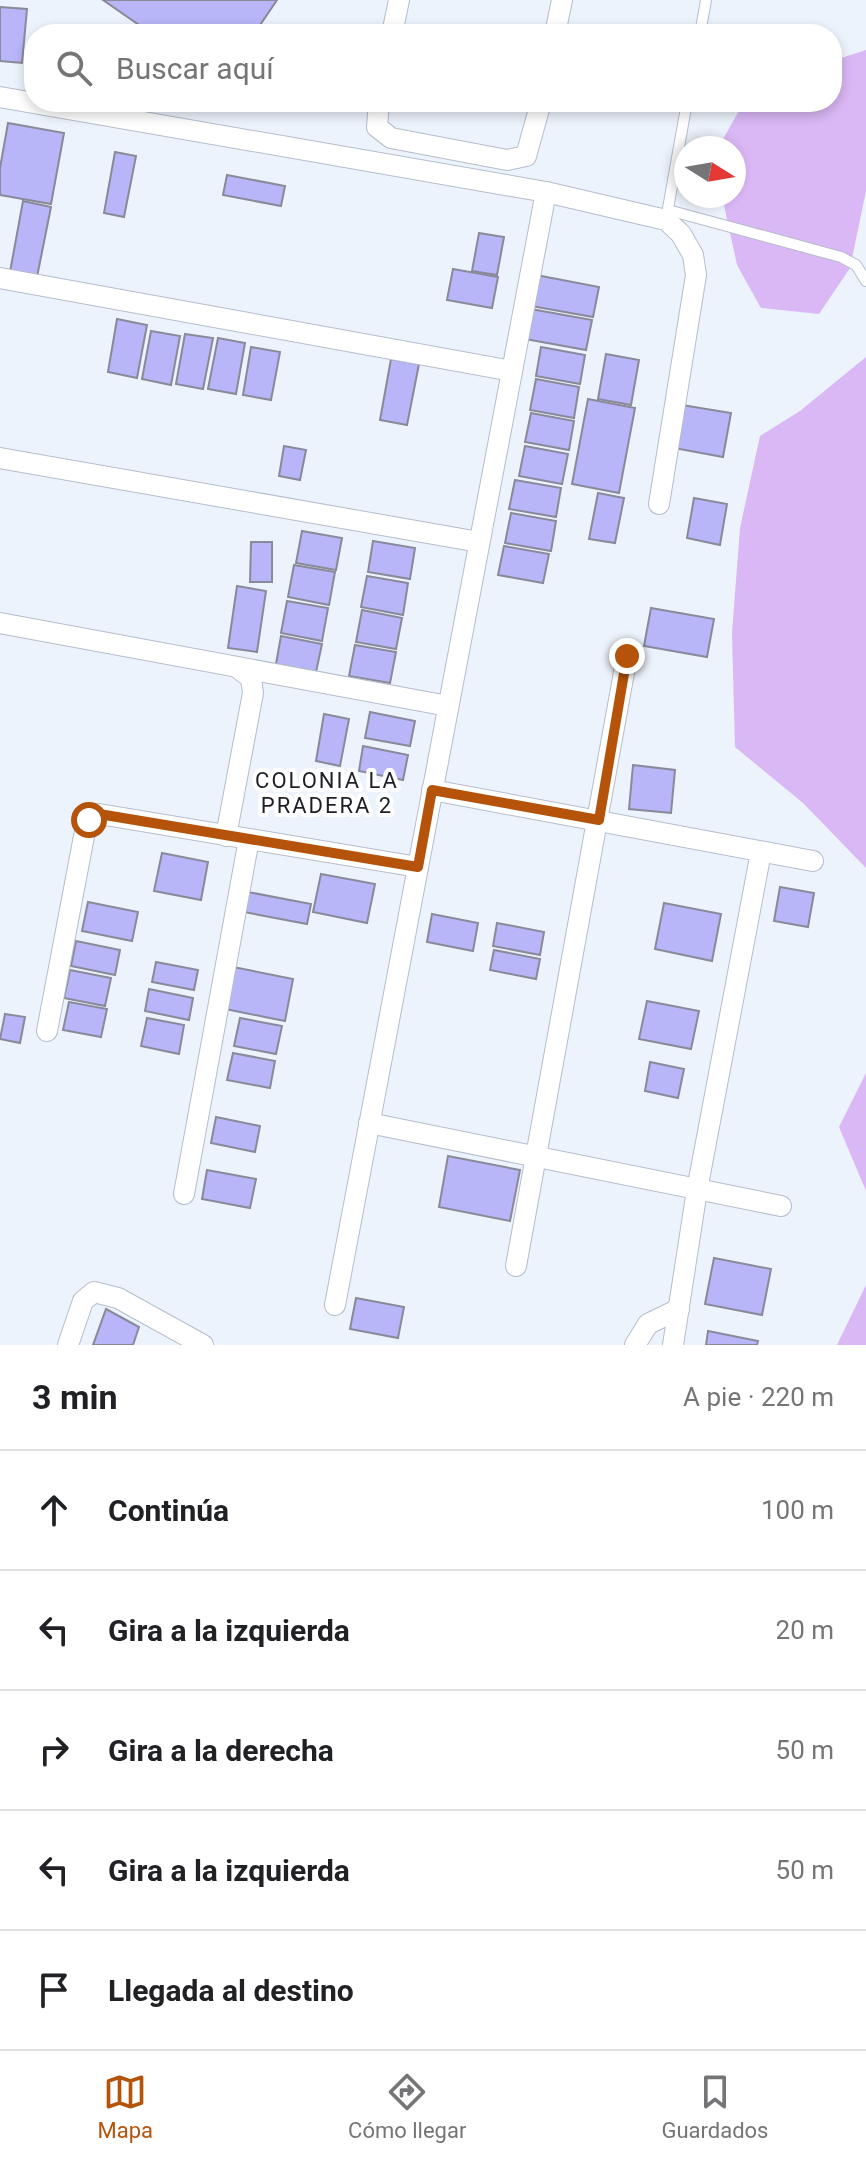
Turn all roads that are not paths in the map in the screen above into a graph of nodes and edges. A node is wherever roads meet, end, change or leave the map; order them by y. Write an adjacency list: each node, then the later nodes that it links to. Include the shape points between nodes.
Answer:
1 (399, 0): 4 (street)
2 (562, 0): 5 (street)
3 (706, 0): 6 (lane)
4 (394, 24)
5 (557, 24)
6 (702, 24)
7 (0, 97): 8 (street)
8 (24, 101)
9 (86, 112): 13 (street)
10 (378, 112): 11 (street, via 377,127 391,138 507,160 526,156)
11 (538, 112)
12 (685, 112): 14 (lane)
13 (546, 192): 14 (street); 17 (street)
14 (667, 215): 16 (lane, via 841,257 856,265); 19 (street, via 693,255 696,275)
15 (0, 278): 17 (street)
16 (866, 281)
17 (512, 371): 20 (street)
18 (0, 458): 20 (street)
19 (659, 504)
20 (479, 542): 24 (street)
21 (0, 623): 23 (street)
22 (627, 656): 26 (street)
23 (239, 669): 24 (street); 27 (street, via 251,678 253,693)
24 (448, 706): 25 (street)
25 (432, 790): 26 (street); 31 (street)
26 (599, 820): 29 (street); 34 (street)
27 (226, 836): 28 (street); 32 (street, via 99,814 89,820)
28 (249, 839): 31 (street); 36 (street)
29 (761, 852): 30 (street); 35 (street)
30 (813, 861)
31 (418, 867): 33 (street)
32 (47, 1031)
33 (369, 1123): 34 (street); 39 (street)
34 (537, 1155): 35 (street); 38 (street)
35 (697, 1190): 37 (street); 40 (street)
36 (184, 1194)
37 (781, 1206)
38 (516, 1266)
39 (335, 1305)
40 (679, 1309): 43 (street, via 648,1324); 44 (street)
41 (68, 1345): 42 (street, via 83,1301 94,1292 118,1298)
42 (203, 1345)
43 (635, 1345)
44 (673, 1345)

